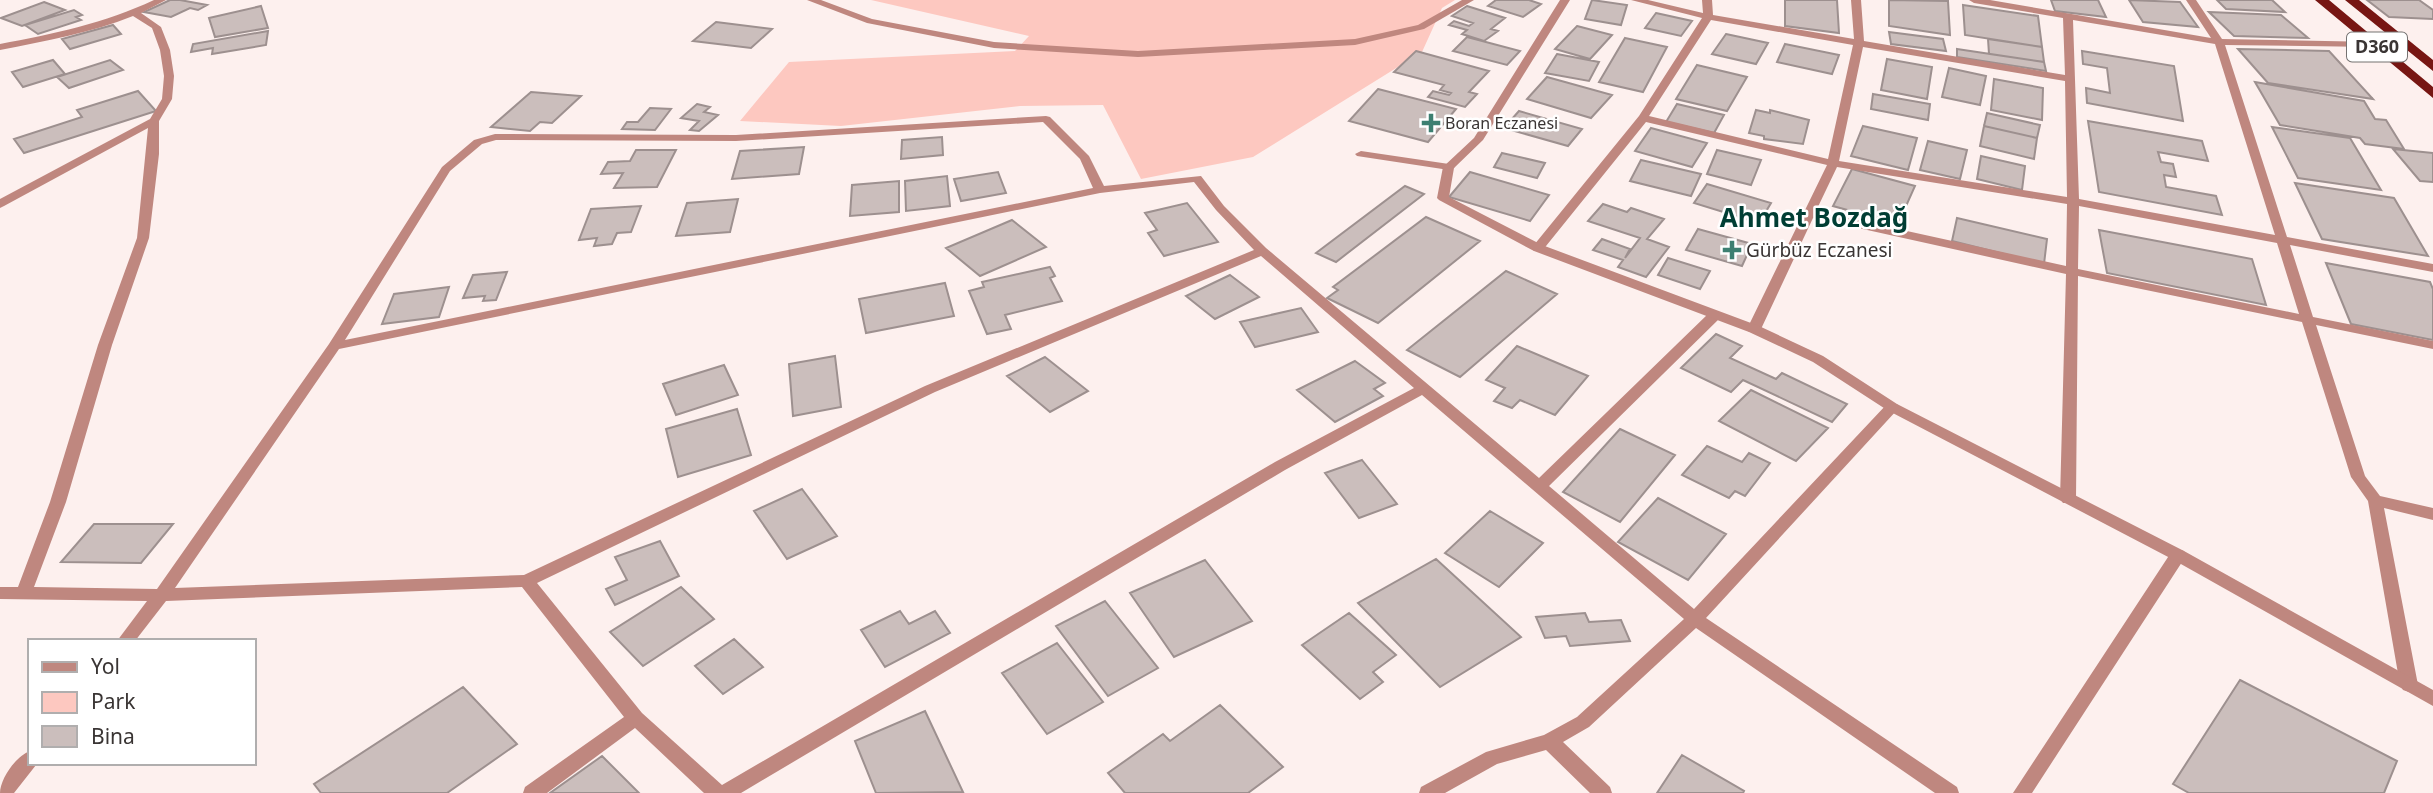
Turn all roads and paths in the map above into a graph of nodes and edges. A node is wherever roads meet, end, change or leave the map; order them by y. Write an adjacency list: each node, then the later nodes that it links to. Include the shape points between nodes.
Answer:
1 (161, 0): 13 (street)
2 (812, 0): 3 (street, via 870,21 994,45 1138,54 1356,42 1421,27)
3 (1469, 0)
4 (1565, 0): 27 (street, via 1478,140)
5 (1636, 0): 14 (street)
6 (1707, 0): 14 (street)
7 (1856, 0): 16 (street)
8 (1974, 0): 12 (street)
9 (2191, 0): 17 (street)
10 (2320, 0): 18 (highway, D360)
11 (2351, 0): 20 (highway, D360)
12 (2028, 5): 15 (street)
13 (134, 12): 19 (street); 24 (street, via 156,27 165,50 167,99)
14 (1708, 17): 16 (street); 23 (street)
15 (2068, 17): 17 (street); 21 (street)
16 (1859, 41): 21 (street); 26 (street)
17 (2219, 42): 18 (street); 32 (street)
18 (2374, 44): 22 (highway, D360)
19 (0, 47)
20 (2433, 67)
21 (2069, 79): 29 (street)
22 (2433, 94)
23 (1643, 118): 26 (street); 33 (street)
24 (154, 121): 30 (street); 51 (street, via 143,238 104,345 58,502)
25 (1361, 154): 27 (street)
26 (1833, 163): 29 (street); 31 (street)
27 (1449, 167): 33 (street, via 1443,198)
28 (1100, 190): 34 (street, via 1197,178); 41 (street); 41 (street, via 1085,158 1045,119 736,138 495,137 478,142 446,169)
29 (2073, 201): 32 (street); 36 (street)
30 (0, 204)
31 (1808, 213): 36 (street); 39 (street)
32 (2281, 239): 35 (street); 38 (street)
33 (1538, 248): 37 (street)
34 (1262, 251): 42 (street); 49 (street, via 930,389)
35 (2433, 268)
36 (2070, 271): 38 (street); 45 (street)
37 (1714, 316): 39 (street); 44 (street)
38 (2309, 320): 40 (street); 46 (street, via 2358,477)
39 (1754, 329): 43 (street, via 1818,359)
40 (2433, 345)
41 (334, 346): 52 (street)
42 (1424, 388): 44 (street); 63 (street, via 1280,466)
43 (1892, 407): 45 (street); 53 (street)
44 (1539, 487): 53 (street)
45 (2068, 499): 48 (street)
46 (2375, 500): 47 (street); 55 (street)
47 (2433, 514)
48 (2178, 555): 55 (street); 67 (street)
49 (526, 581): 52 (street); 57 (street)
50 (0, 593): 51 (street)
51 (23, 594): 52 (street)
52 (161, 595): 54 (street)
53 (1695, 619): 58 (street, via 1583,722); 66 (street)
54 (127, 639)
55 (2409, 685): 56 (street)
56 (2433, 699)
57 (636, 718): 61 (street); 62 (street)
58 (1549, 741): 64 (street, via 1492,758); 65 (street)
59 (28, 762): 60 (street)
60 (3, 793)
61 (532, 793)
62 (717, 793)
63 (725, 793)
64 (1428, 793)
65 (1602, 793)
66 (1950, 793)
67 (2022, 793)

